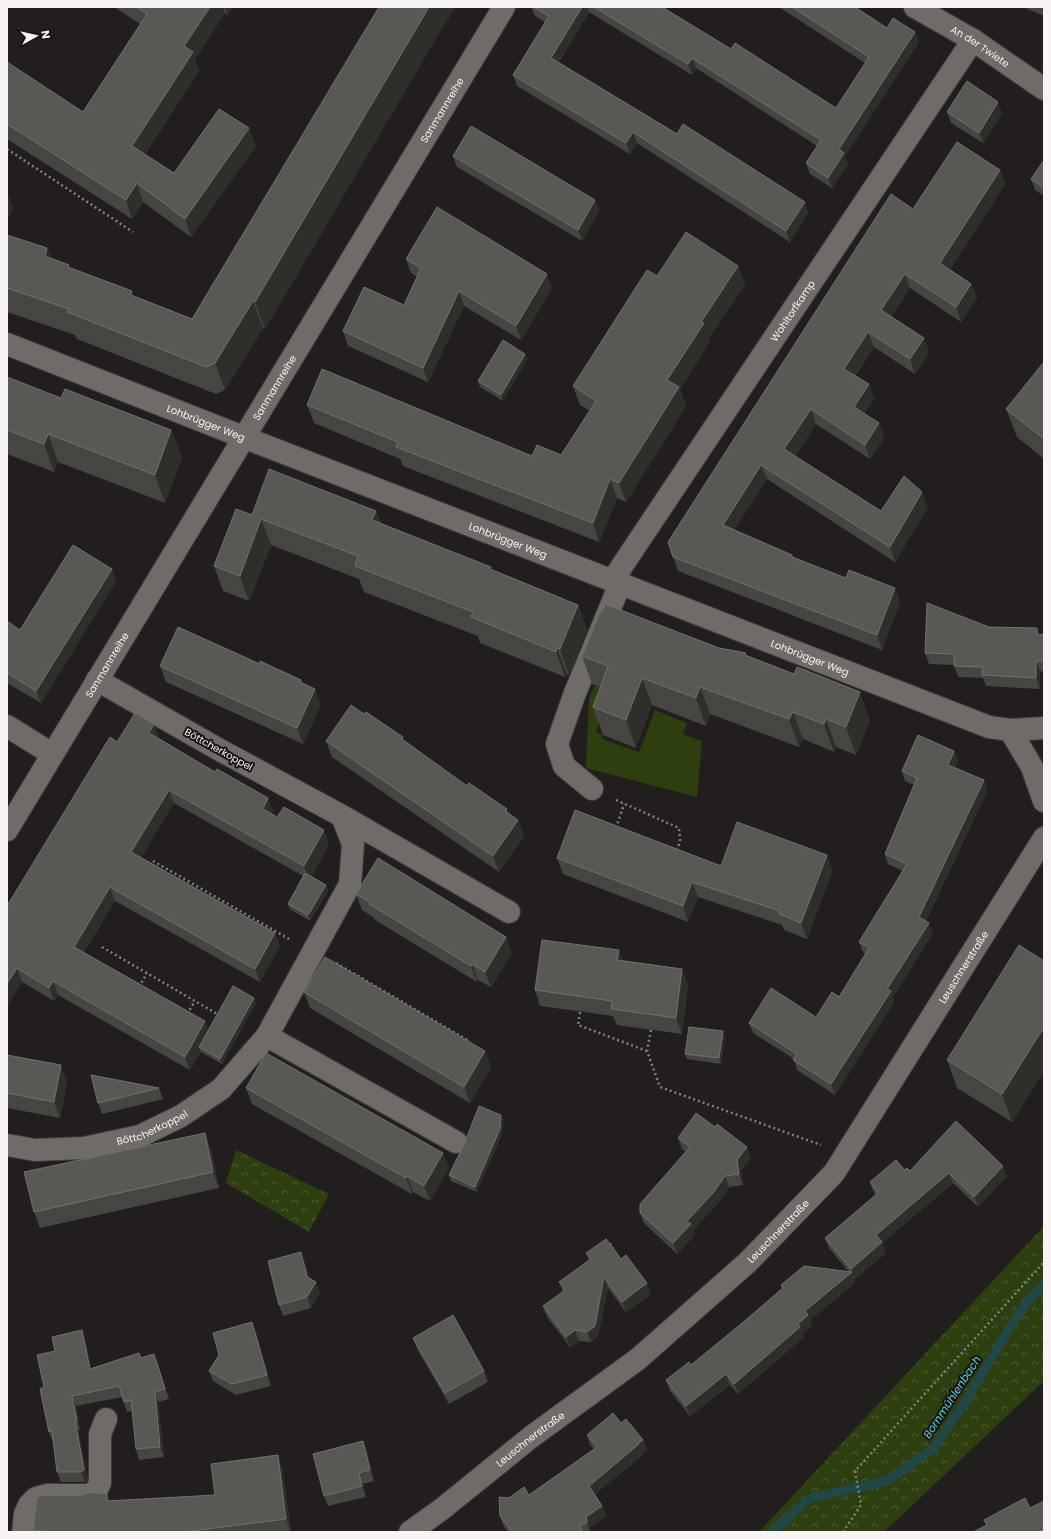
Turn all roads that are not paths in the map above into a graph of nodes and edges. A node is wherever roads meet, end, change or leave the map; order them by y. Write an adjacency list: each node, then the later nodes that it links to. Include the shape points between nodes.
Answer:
1 (504, 7): 6 (street, Sanmannreihe)
2 (915, 7): 3 (street, An der Twiete)
3 (974, 40): 4 (street, An der Twiete); 7 (street, Wohltorfkamp)
4 (1044, 89)
5 (7, 344): 6 (street, Lohbrügger Weg)
6 (243, 437): 7 (street, Lohbrügger Weg); 8 (street, Sanmannreihe)
7 (616, 582): 11 (street, Lohbrügger Weg, via 989,727); 13 (street, Wohltorfkamp, via 557,744 564,766)
8 (97, 680): 12 (street, Sanmannreihe); 15 (street, Böttcherkoppel)
9 (7, 726): 12 (street)
10 (1044, 728): 11 (street, Lohbrügger Weg)
11 (1010, 730): 14 (street, via 1032,767)
12 (52, 754): 16 (street, Sanmannreihe)
13 (592, 789)
14 (1044, 801)
15 (342, 816): 18 (street, Böttcherkoppel); 19 (street, Böttcherkoppel, via 353,844 350,884)
16 (7, 830)
17 (1044, 838): 24 (street, Leuschnerstraße, via 834,1173 748,1262 638,1359 531,1437)
18 (509, 912)
19 (267, 1036): 20 (street); 21 (street, Böttcherkoppel, via 221,1089 181,1116 140,1136 84,1148 35,1150)
20 (456, 1142)
21 (7, 1145)
22 (106, 1419): 23 (street, via 100,1434 100,1483 96,1491 84,1495 47,1495 36,1498 25,1514)
23 (24, 1532)
24 (410, 1532)

